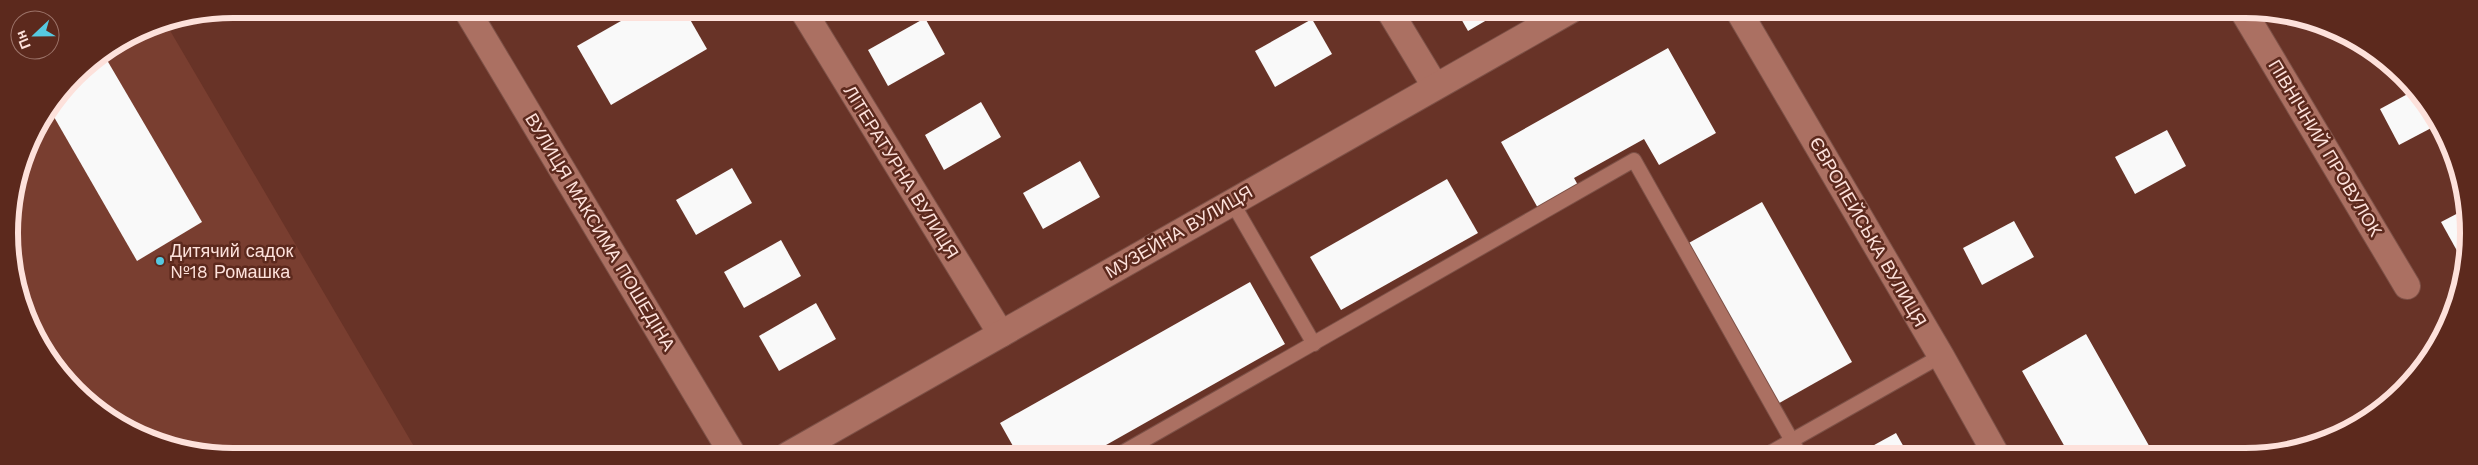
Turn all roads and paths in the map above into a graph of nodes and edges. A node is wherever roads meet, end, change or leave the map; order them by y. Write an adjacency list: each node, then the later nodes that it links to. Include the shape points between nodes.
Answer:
1 (471, 18): 14 (street, ВУЛИЦЯ МАКСИМА ПОШЕДІНА)
2 (808, 18): 10 (street, ЛІТЕРАТУРНА ВУЛИЦЯ)
3 (1394, 18): 7 (street)
4 (1557, 18): 7 (street, МУЗЕЙНА ВУЛИЦЯ)
5 (1743, 18): 12 (street, ЄВРОПЕЙСЬКА ВУЛИЦЯ)
6 (2248, 18): 9 (street, ПІВНІЧНИЙ ПРОВУЛОК)
7 (1434, 86): 8 (street, МУЗЕЙНА ВУЛИЦЯ)
8 (1232, 202): 10 (street, МУЗЕЙНА ВУЛИЦЯ); 11 (lane)
9 (2407, 286)
10 (1001, 334): 15 (street, МУЗЕЙНА ВУЛИЦЯ)
11 (1314, 344): 13 (lane, via 1634,160); 16 (lane)
12 (1941, 356): 13 (lane); 19 (street, ЄВРОПЕЙСЬКА ВУЛИЦЯ)
13 (1792, 440): 17 (lane); 18 (lane)
14 (730, 448)
15 (800, 448)
16 (1130, 448)
17 (1778, 448)
18 (1796, 448)
19 (1993, 448)

